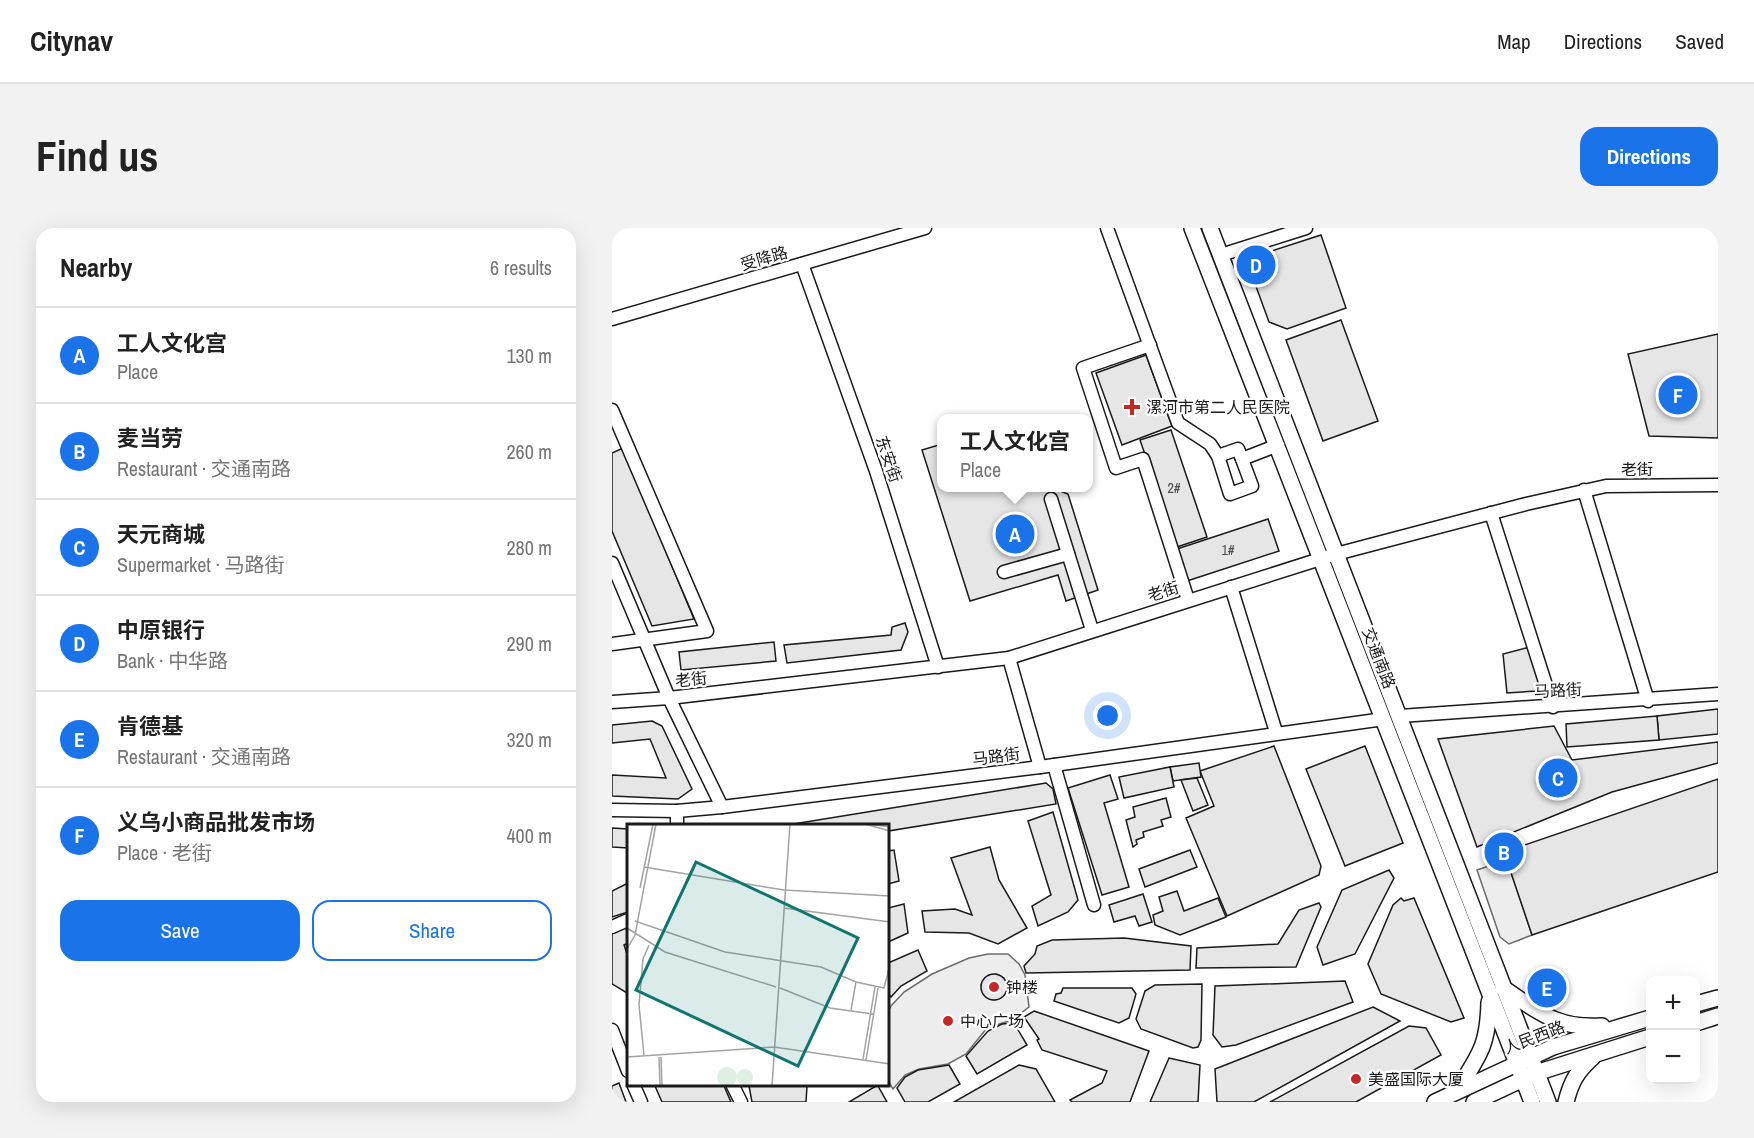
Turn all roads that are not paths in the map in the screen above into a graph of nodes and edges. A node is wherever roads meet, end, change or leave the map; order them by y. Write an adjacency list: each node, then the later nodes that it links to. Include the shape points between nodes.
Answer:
1 (925, 228): 7 (street, 受降路)
2 (1107, 228): 9 (street)
3 (1192, 228): 13 (main road, 交通南路)
4 (1210, 228): 6 (main road, 交通南路)
5 (1306, 228): 6 (street)
6 (1221, 255): 21 (main road, 交通南路)
7 (802, 264): 8 (street, 受降路); 30 (street, 东安街, via 876,471)
8 (612, 319)
9 (1150, 345): 14 (street, via 1178,423 1210,444); 25 (street, via 1083,369 1116,468 1143,459)
10 (612, 410): 11 (street)
11 (624, 438): 12 (street); 27 (street, via 707,631)
12 (612, 444)
13 (1278, 445): 15 (street); 21 (main road, 交通南路)
14 (1218, 456): 15 (street, via 1239,449); 15 (street, via 1230,494 1252,486)
15 (1242, 459)
16 (1718, 485): 17 (street, 老街, via 1606,486)
17 (1584, 490): 19 (street, 老街); 33 (street)
18 (1051, 499): 20 (street)
19 (1491, 513): 21 (street, 老街); 35 (street)
20 (1068, 554): 23 (street); 26 (street)
21 (1329, 556): 24 (street, 老街); 36 (main road, 交通南路); 37 (main road, 交通南路)
22 (612, 563): 27 (street)
23 (1004, 572)
24 (1231, 587): 25 (street, 老街); 38 (street)
25 (1188, 600): 26 (street, 老街)
26 (1092, 630): 29 (street, 老街)
27 (644, 639): 28 (street); 32 (street)
28 (612, 644)
29 (1009, 658): 30 (street, 老街); 40 (street)
30 (938, 668): 32 (street, 老街)
31 (1718, 694): 33 (street, 马路街)
32 (669, 698): 34 (street, 老街); 41 (street)
33 (1648, 701): 35 (street, 马路街)
34 (612, 702)
35 (1553, 707): 36 (street, 马路街)
36 (1400, 716): 48 (main road, 交通南路)
37 (1384, 719): 38 (street, 马路街); 48 (main road, 交通南路)
38 (1276, 732): 39 (street, 马路街)
39 (1054, 765): 40 (street, 马路街); 45 (street)
40 (1040, 767): 41 (street, 马路街)
41 (722, 807): 43 (street, 马路街)
42 (612, 810): 43 (street, 马路街)
43 (677, 811): 44 (street)
44 (677, 824)
45 (1094, 905)
46 (627, 920): 47 (street)
47 (612, 927)
48 (1496, 991): 54 (main road, via 1545,1017 1577,1028); 58 (main road, 交通南路); 63 (main road, via 1485,1042)
49 (1718, 998): 50 (main road)
50 (1700, 1003)
51 (1718, 1016): 53 (main road)
52 (1646, 1019): 54 (main road, 人民西路)
53 (1700, 1021)
54 (1632, 1024): 58 (main road, 人民西路)
55 (612, 1030): 59 (street)
56 (1646, 1038): 57 (main road, 人民西路)
57 (1597, 1053): 60 (main road, 人民西路); 70 (main road, via 1578,1070)
58 (1522, 1059): 60 (main road, 交通南路); 63 (main road, 人民西路)
59 (627, 1068)
60 (1529, 1076): 67 (main road, 人民西路); 68 (main road, 交通南路); 69 (main road, 交通南路)
61 (634, 1087): 64 (street)
62 (734, 1087): 65 (street)
63 (1458, 1089): 66 (main road, 人民西路)
64 (641, 1102)
65 (741, 1102)
66 (1435, 1102)
67 (1474, 1102)
68 (1532, 1102)
69 (1548, 1102)
70 (1566, 1102)

